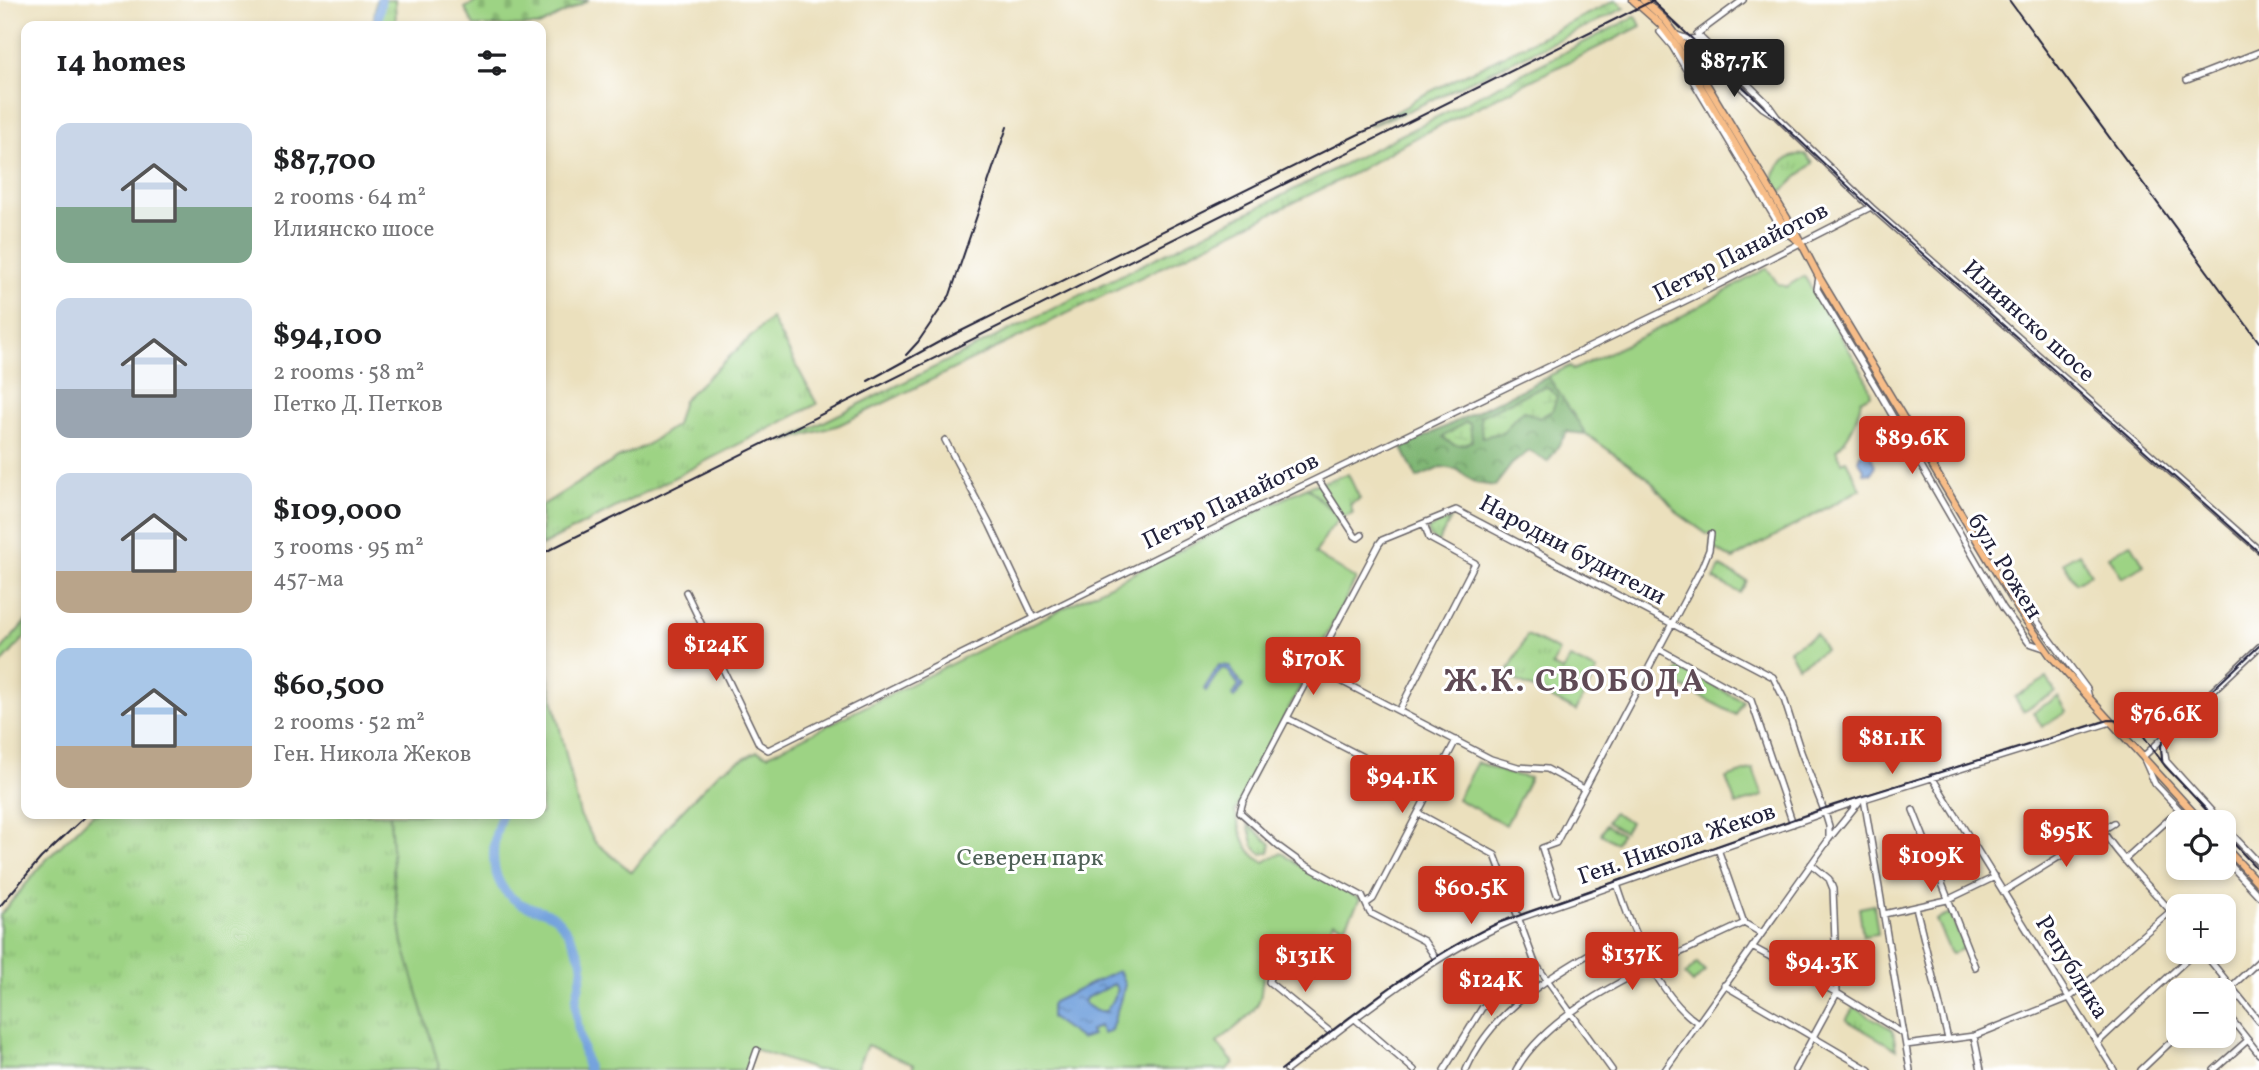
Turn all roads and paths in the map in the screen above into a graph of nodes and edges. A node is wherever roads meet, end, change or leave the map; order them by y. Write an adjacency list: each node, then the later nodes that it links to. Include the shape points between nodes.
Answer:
1 (1633, 0): 13 (main road, бул. Рожен, via 1671,37 1789,233)
2 (1643, 0): 5 (main road, бул. Рожен)
3 (1743, 0): 6 (street, via 1697,34)
4 (1660, 32): 12 (street)
5 (1676, 33): 6 (street, via 1688,39); 8 (main road, бул. Рожен)
6 (1701, 38): 10 (street, Илиянско шосе)
7 (2259, 52): 9 (street)
8 (1691, 57): 10 (street, Илиянско шосе, via 1692,49 1699,47); 13 (main road, бул. Рожен)
9 (2187, 80)
10 (1777, 117): 11 (street, Илиянско шосе)
11 (1871, 207): 13 (street, Петър Панайотов); 20 (street, Илиянско шосе)
12 (1785, 235)
13 (1800, 244): 14 (main road, бул. Рожен); 16 (street, Петър Панайотов)
14 (1819, 277): 22 (main road, бул. Рожен); 26 (street, бул. Рожен, via 1816,289 2003,608 2029,643)
15 (945, 440): 23 (street)
16 (1318, 479): 19 (street, via 1355,536); 23 (street, Петър Панайотов)
17 (1424, 523): 24 (street, Народни будители, via 1461,511); 30 (street, Народни будители, via 1382,540); 32 (street, via 1429,538 1475,563)
18 (1711, 534): 24 (street, via 1702,567)
19 (1362, 535)
20 (2259, 550)
21 (687, 592): 23 (street, Петър Панайотов, via 759,744 768,750)
22 (2020, 612): 26 (main road, бул. Рожен); 31 (street, бул. Рожен, via 2031,613)
23 (1034, 618)
24 (1672, 624): 27 (street); 47 (street, Народни будители, via 1773,677)
25 (2259, 647): 29 (street)
26 (2046, 648): 31 (main road, бул. Рожен)
27 (1659, 649): 39 (street); 50 (street, via 1751,699)
28 (2259, 654): 29 (street)
29 (2248, 658): 35 (street)
30 (1314, 667): 32 (street); 33 (street, Народни будители)
31 (2090, 698): 34 (main road, бул. Рожен)
32 (1399, 711): 36 (street)
33 (1287, 718): 40 (street); 67 (street, Народни будители, via 1240,812 1278,846 1362,896)
34 (2111, 722): 37 (main road, бул. Рожен); 38 (street, Ген. Никола Жеков)
35 (2172, 729): 37 (street); 45 (street, via 2164,748 2166,761)
36 (1456, 740): 39 (street, via 1503,763 1547,769); 40 (street)
37 (2143, 757): 43 (street, бул. Рожен, via 2151,779); 44 (main road, бул. Рожен)
38 (1932, 777): 41 (street, Ген. Никола Жеков); 60 (street, Република)
39 (1584, 789): 64 (street, via 1556,843 1542,848)
40 (1429, 791): 46 (street)
41 (1862, 799): 47 (street, Ген. Никола Жеков); 53 (street); 70 (street)
42 (1913, 810): 66 (street)
43 (2179, 810)
44 (2191, 810)
45 (2210, 810)
46 (1418, 813): 67 (street, via 1373,899); 72 (street, via 1495,855)
47 (1825, 813): 50 (street, Ген. Никола Жеков); 53 (street, Народни будители)
48 (2166, 822): 56 (street)
49 (2114, 823): 51 (street)
50 (1793, 824): 54 (street, Ген. Никола Жеков)
51 (2102, 830): 56 (street); 63 (street)
52 (2236, 838): 57 (street)
53 (1829, 839): 58 (street)
54 (1718, 849): 61 (street, Ген. Никола Жеков); 73 (street)
55 (2236, 859): 62 (main road)
56 (2124, 860): 69 (street)
57 (2259, 863)
58 (1811, 864): 74 (street); 89 (street, via 1829,879 1833,889)
59 (2236, 871): 65 (street)
60 (1995, 877): 63 (street, Република); 66 (street)
61 (1617, 884): 72 (street, Ген. Никола Жеков); 83 (street)
62 (2259, 884)
63 (2004, 891): 91 (street, Република)
64 (1557, 894)
65 (2259, 896)
66 (1947, 900): 68 (street); 84 (street)
67 (1366, 904): 78 (street, via 1370,913 1424,941)
68 (1916, 906): 70 (street); 101 (street)
69 (2166, 906)
70 (1884, 914): 97 (street)
71 (2166, 915): 91 (street)
72 (1518, 918): 78 (street, Ген. Никола Жеков); 80 (street)
73 (1744, 923): 74 (street); 83 (street)
74 (1761, 933): 75 (street)
75 (1752, 947): 88 (street); 89 (street)
76 (1589, 954): 86 (street)
77 (1305, 955): 98 (street, via 1273,971 1269,982)
78 (1437, 960): 93 (street, Ген. Никола Жеков)
79 (2259, 961): 87 (street)
80 (1535, 963): 86 (street); 111 (street, via 1482,1008)
81 (2182, 964): 103 (street)
82 (2213, 964): 85 (street)
83 (1651, 967): 92 (street); 95 (street, via 1682,1010)
84 (1975, 967)
85 (2224, 978)
86 (1547, 979): 92 (street); 112 (street, via 1502,1016)
87 (2236, 982)
88 (1724, 985): 95 (street); 100 (street)
89 (1837, 993): 97 (street); 100 (street)
90 (2236, 993): 94 (street)
91 (2069, 998): 99 (street); 103 (street, Република)
92 (1573, 1013): 113 (street, via 1542,1037); 114 (street)
93 (1355, 1019): 98 (street, Ген. Никола Жеков); 110 (street)
94 (2259, 1021)
95 (1698, 1023): 115 (street)
96 (2236, 1025): 102 (street)
97 (1904, 1034): 104 (street)
98 (1334, 1035): 109 (street, Ген. Никола Жеков)
99 (1974, 1036): 101 (street); 119 (street)
100 (1814, 1038): 116 (street); 117 (street)
101 (1948, 1039): 104 (street)
102 (2248, 1040): 107 (street); 122 (street)
103 (2097, 1043): 120 (street, Република)
104 (1906, 1045): 118 (street)
105 (2166, 1046): 121 (street)
106 (757, 1050): 108 (street)
107 (2259, 1054)
108 (750, 1070)
109 (1287, 1070)
110 (1413, 1070)
111 (1444, 1070)
112 (1466, 1070)
113 (1516, 1070)
114 (1612, 1070)
115 (1665, 1070)
116 (1796, 1070)
117 (1869, 1070)
118 (1910, 1070)
119 (1981, 1070)
120 (2114, 1070)
121 (2141, 1070)
122 (2214, 1070)

